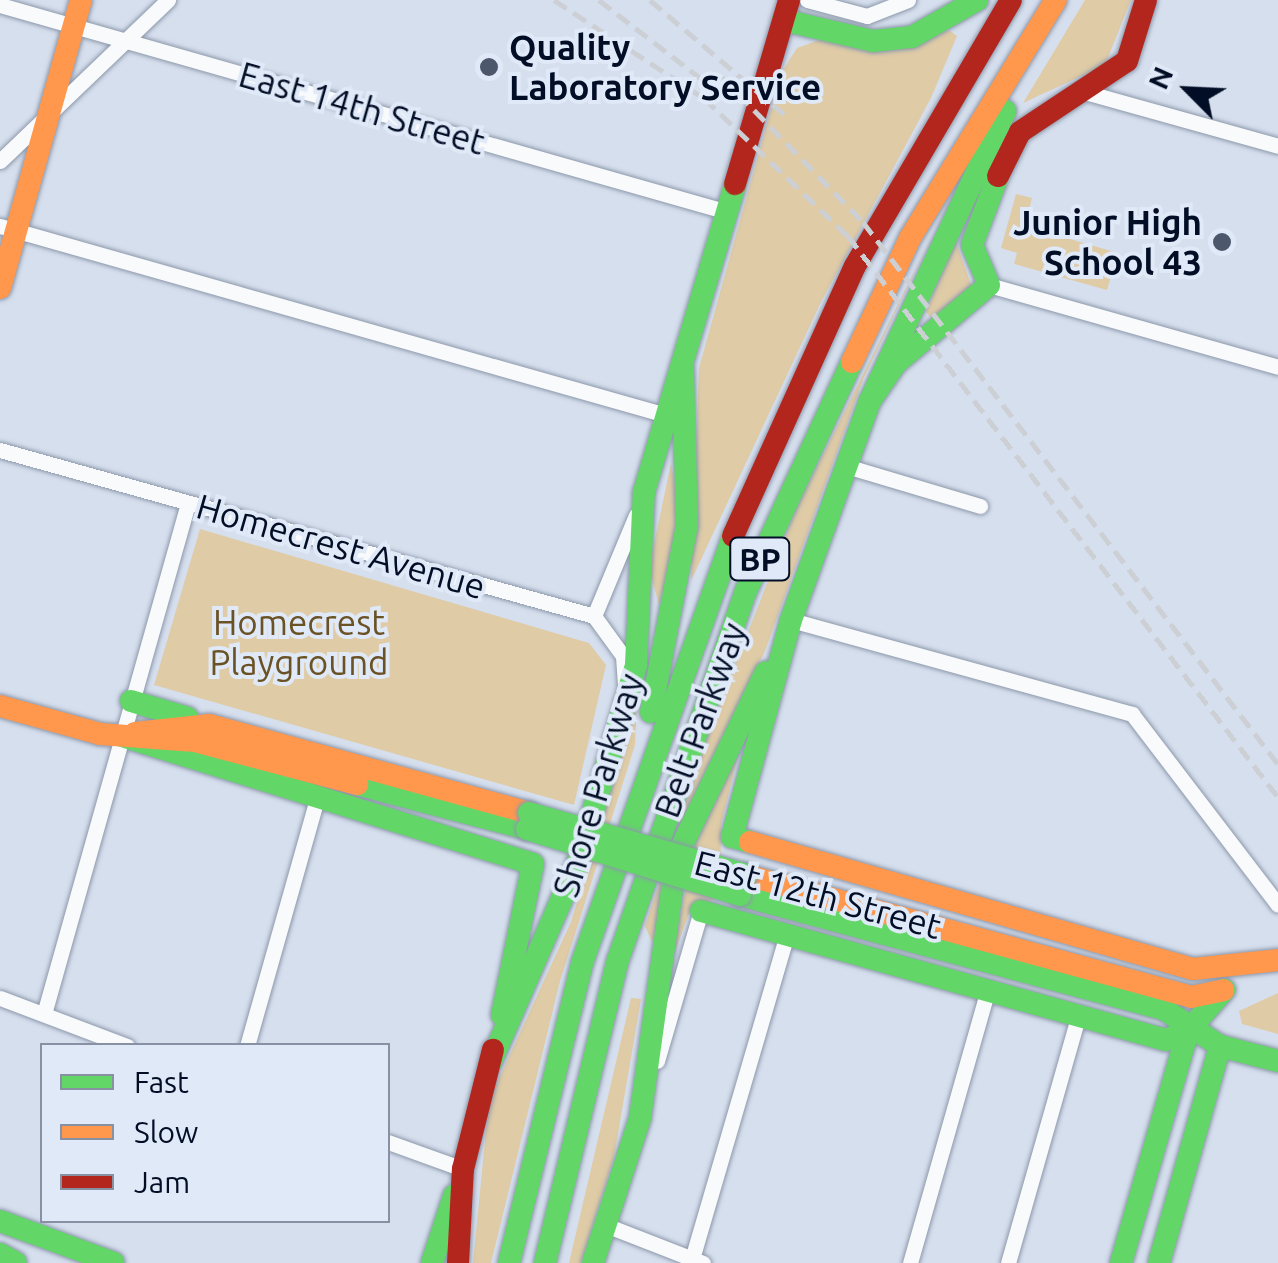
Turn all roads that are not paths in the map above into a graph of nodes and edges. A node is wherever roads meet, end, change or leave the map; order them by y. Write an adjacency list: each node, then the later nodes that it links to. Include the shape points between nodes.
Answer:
1 (81, 0): 11 (main road)
2 (168, 0): 12 (street)
3 (807, 0): 4 (street, via 867,16)
4 (908, 0)
5 (977, 0): 10 (main road, via 912,37 874,42)
6 (1011, 0): 39 (main road, Belt Parkway / BP, via 855,266 752,484)
7 (1057, 0): 17 (main road); 60 (main road, Belt Parkway / BP, via 910,238 797,470 664,817)
8 (1146, 0): 13 (main road, via 1127,61)
9 (0, 4): 11 (street, East 14th Street)
10 (786, 10): 18 (main road, Shore Parkway)
11 (74, 26): 12 (street, East 14th Street); 14 (main road)
12 (126, 40): 14 (street); 18 (street, East 14th Street)
13 (1084, 92): 15 (street); 20 (main road, via 1020,132)
14 (50, 112): 16 (street); 19 (main road)
15 (1278, 146)
16 (0, 162)
17 (964, 191): 20 (main road, via 962,230); 25 (main road, via 936,274)
18 (724, 211): 24 (main road, Shore Parkway)
19 (8, 228): 22 (main road); 26 (street)
20 (972, 245): 21 (main road)
21 (989, 284): 23 (street); 25 (main road, via 896,363)
22 (0, 288)
23 (1278, 368)
24 (683, 369): 26 (main road, Shore Parkway); 39 (main road, via 687,525 654,670)
25 (870, 401): 28 (main road)
26 (668, 416): 29 (main road, Shore Parkway)
27 (0, 450): 30 (street, Homecrest Avenue)
28 (846, 466): 31 (street); 33 (main road)
29 (644, 492): 32 (street, Shore Parkway, via 610,595); 34 (main road, Shore Parkway, via 639,638)
30 (188, 503): 32 (street, Homecrest Avenue); 35 (street)
31 (980, 506)
32 (594, 616): 34 (street, via 623,656)
33 (791, 620): 44 (street, via 1132,714); 47 (main road, East 12th Street, via 732,837 1193,968); 59 (main road, via 677,856)
34 (626, 698): 58 (main road, Shore Parkway, via 560,909)
35 (131, 702): 37 (main road); 38 (street)
36 (0, 706): 38 (main road, East 12th Street)
37 (210, 725): 38 (main road, East 12th Street); 41 (main road, East 12th Street)
38 (122, 736): 40 (main road, East 12th Street); 41 (main road, East 12th Street, via 195,741); 51 (street)
39 (650, 740): 72 (main road, Belt Parkway / BP, via 582,962)
40 (317, 799): 42 (main road, East 12th Street, via 521,857); 55 (street)
41 (528, 821): 43 (main road, East 12th Street, bridge)
42 (536, 875): 58 (main road, Shore Parkway)
43 (743, 885): 48 (main road, East 12th Street, via 1191,997); 53 (main road, East 12th Street, via 1164,1010)
44 (1278, 905)
45 (701, 911): 46 (main road, East 12th Street); 59 (street)
46 (787, 934): 49 (main road, East 12th Street); 67 (street)
47 (1278, 960): 48 (main road)
48 (1223, 990): 53 (main road)
49 (988, 992): 52 (main road, East 12th Street); 75 (street)
50 (0, 998): 51 (street)
51 (44, 1014): 54 (street)
52 (1078, 1017): 53 (main road, East 12th Street, via 1165,1040); 76 (street)
53 (1188, 1031): 56 (main road, East 12th Street); 77 (main road)
54 (119, 1043)
55 (248, 1043)
56 (1220, 1046): 57 (main road, East 12th Street); 78 (main road)
57 (1278, 1061)
58 (490, 1064): 62 (main road, Shore Parkway)
59 (640, 1118): 64 (main road)
60 (572, 1140): 73 (main road, Belt Parkway / BP); 74 (main road)
61 (390, 1143): 62 (street)
62 (463, 1169): 70 (main road, Shore Parkway); 71 (main road, Shore Parkway)
63 (0, 1222): 69 (main road)
64 (608, 1226): 66 (main road); 67 (street)
65 (0, 1254): 68 (main road)
66 (596, 1259)
67 (698, 1261)
68 (16, 1263)
69 (114, 1263)
70 (432, 1263)
71 (458, 1263)
72 (509, 1263)
73 (545, 1263)
74 (561, 1263)
75 (910, 1263)
76 (1008, 1263)
77 (1121, 1263)
78 (1159, 1263)

